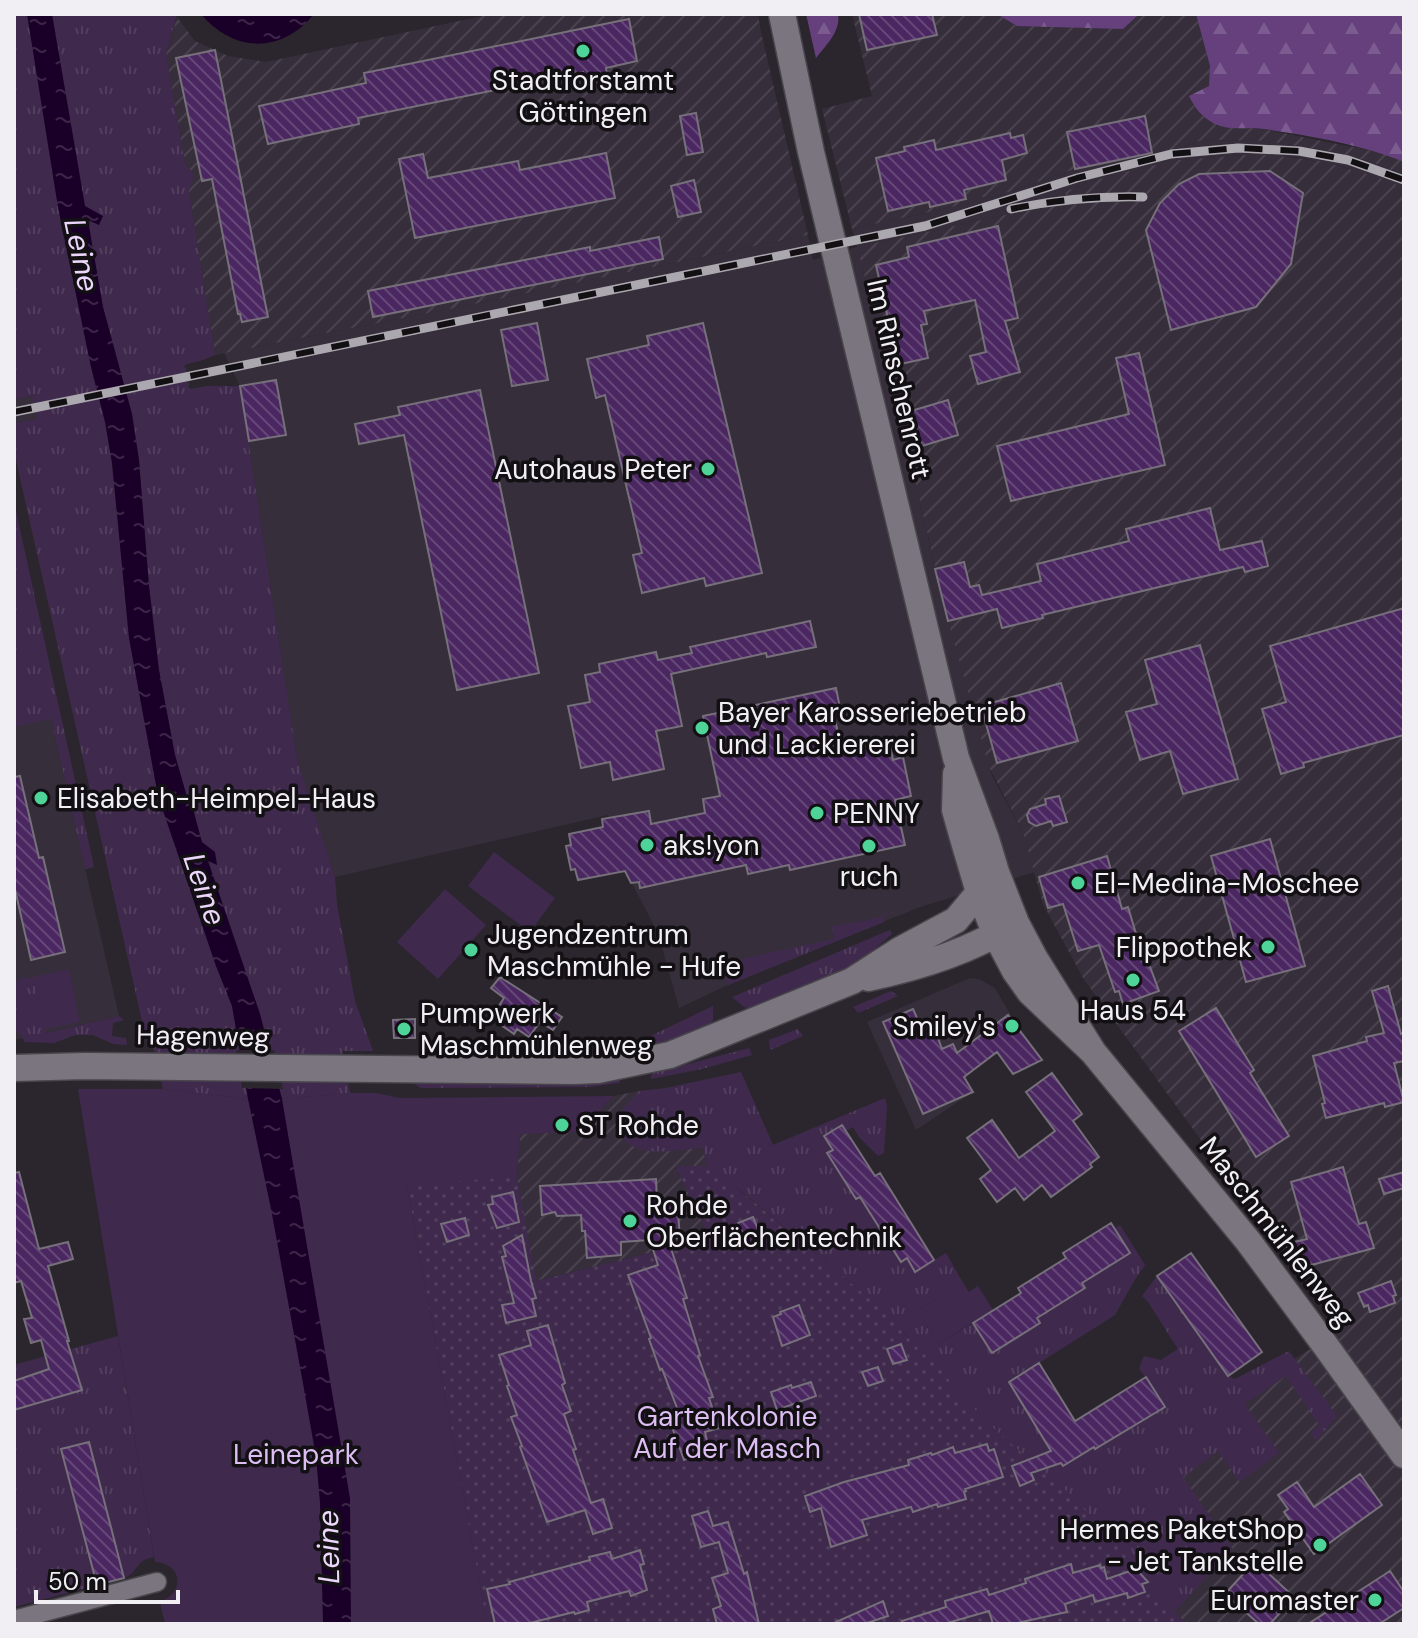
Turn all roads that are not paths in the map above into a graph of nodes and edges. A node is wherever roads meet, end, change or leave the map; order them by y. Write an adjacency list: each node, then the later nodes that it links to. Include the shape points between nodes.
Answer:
1 (782, 14): 2 (main road, Im Rinschenrott, via 956,758 986,839)
2 (987, 882): 3 (main road, Maschmühlenweg); 4 (main road, via 956,920)
3 (1006, 929): 4 (main road, via 957,952); 6 (main road, Maschmühlenweg, via 1035,959 1093,1052 1248,1241)
4 (852, 981): 5 (main road, Hagenweg, via 670,1055 598,1070)
5 (14, 1068)
6 (1404, 1455)
7 (157, 1582): 8 (street)
8 (14, 1620)

